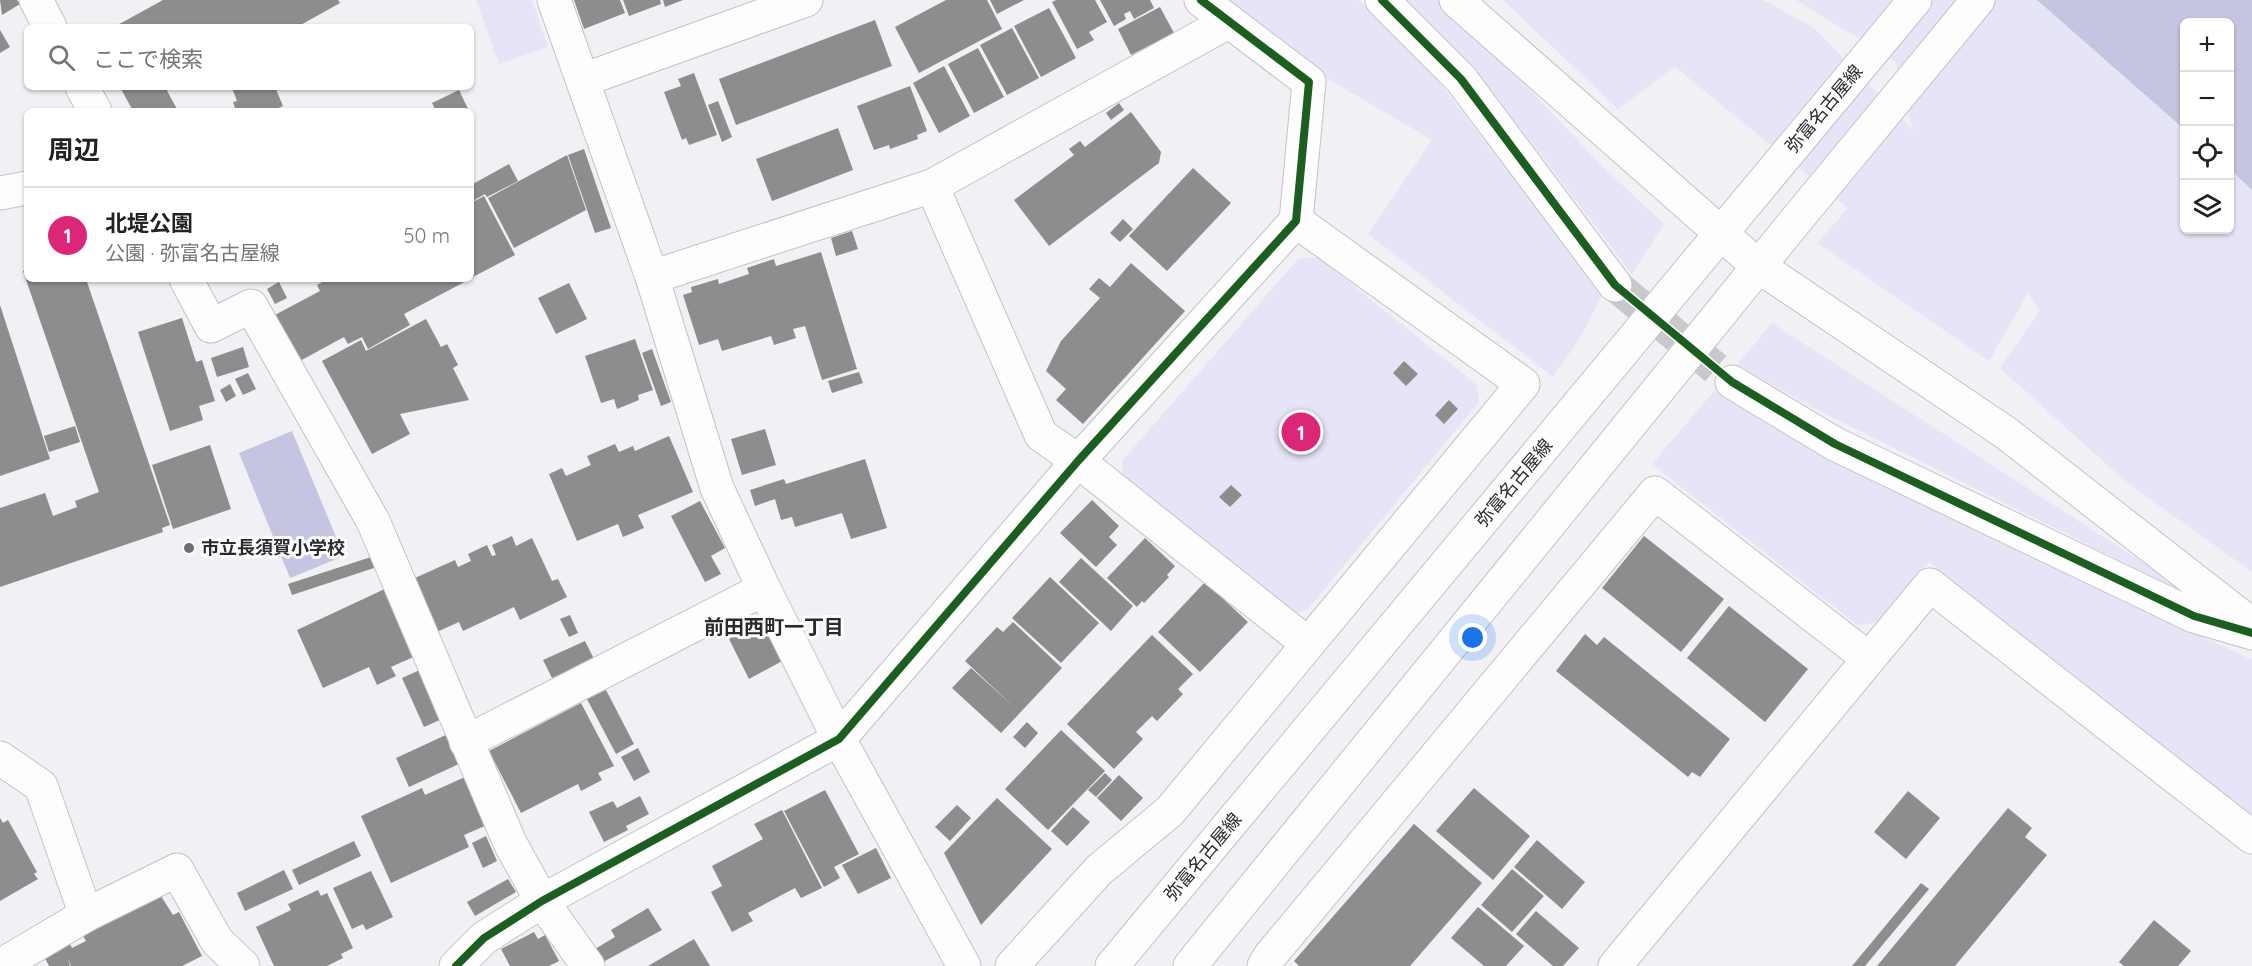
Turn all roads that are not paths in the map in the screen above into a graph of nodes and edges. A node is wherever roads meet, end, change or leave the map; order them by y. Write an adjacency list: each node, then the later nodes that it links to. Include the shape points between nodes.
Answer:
1 (36, 0): 10 (street)
2 (554, 0): 11 (street)
3 (806, 0): 11 (street)
4 (1201, 0): 9 (street)
5 (1382, 0): 22 (street, via 1461,78)
6 (1456, 0): 18 (street)
7 (1915, 0): 18 (street, 弥富名古屋線)
8 (1978, 0): 19 (street)
9 (1228, 22): 14 (street); 17 (street, via 1310,82)
10 (48, 24)
11 (583, 81): 20 (street)
12 (84, 90): 13 (street)
13 (93, 108)
14 (932, 186): 20 (street); 24 (street, via 1041,435)
15 (24, 189): 16 (street)
16 (0, 193)
17 (1296, 221): 24 (street); 28 (street, via 1523,384)
18 (1722, 234): 19 (street); 42 (street, 弥富名古屋線)
19 (1758, 266): 26 (street, via 2006,433); 43 (street)
20 (652, 277): 25 (street, via 717,488)
21 (188, 282): 31 (street, via 211,326 251,306 373,521)
22 (1615, 285)
23 (1732, 382): 27 (street, via 1846,449 2194,616)
24 (1078, 461): 28 (street); 30 (street)
25 (764, 589): 30 (street); 31 (street)
26 (2252, 625)
27 (2252, 633)
28 (1308, 644): 41 (street, via 1170,812 1099,870)
29 (1868, 658): 33 (street, via 1930,585); 44 (street, via 1655,493); 45 (street)
30 (839, 739): 34 (street); 40 (street)
31 (466, 742): 34 (street, via 510,843)
32 (0, 758): 35 (street, via 41,786)
33 (2252, 837)
34 (542, 901): 38 (street, via 484,938); 39 (street)
35 (86, 915): 36 (street); 37 (street, via 177,870 217,941)
36 (0, 966)
37 (243, 966)
38 (456, 966)
39 (588, 966)
40 (964, 966)
41 (1012, 966)
42 (1112, 966)
43 (1190, 966)
44 (1264, 966)
45 (1615, 966)

